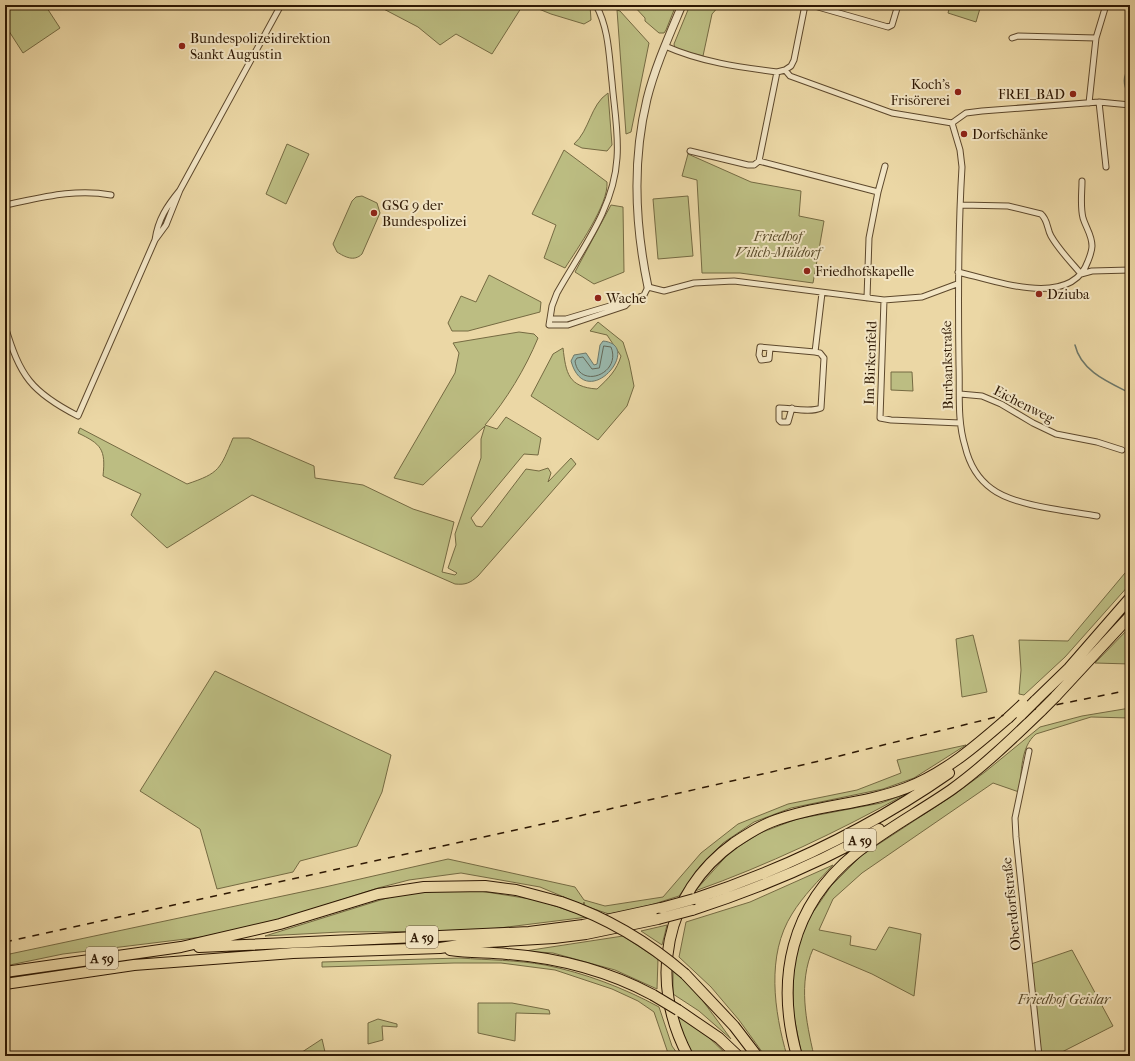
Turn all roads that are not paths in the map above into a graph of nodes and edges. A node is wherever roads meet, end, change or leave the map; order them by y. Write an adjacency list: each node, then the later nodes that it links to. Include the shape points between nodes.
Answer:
1 (281, 5): 36 (street, via 180,190 166,225 155,240 78,416 51,402 29,382 18,363)
2 (596, 5): 35 (street, via 603,19 608,41 617,142 616,170 602,216 557,293)
3 (682, 5): 10 (street)
4 (805, 5): 11 (street, via 794,60)
5 (811, 5): 6 (street, via 888,27 892,25)
6 (898, 5)
7 (1106, 5): 9 (street)
8 (1012, 38): 9 (street)
9 (1096, 38): 13 (street)
10 (665, 46): 12 (street, via 718,64); 30 (street, via 643,118 637,174 640,242)
11 (785, 70): 12 (street); 16 (street, via 790,76 892,113)
12 (777, 72): 18 (street)
13 (1089, 102): 14 (street); 16 (street, via 966,113)
14 (1098, 102): 15 (street); 20 (street)
15 (1130, 105)
16 (952, 123): 24 (street, Burbankstraße, via 962,167)
17 (690, 151): 18 (street, via 748,165)
18 (759, 161): 22 (street)
19 (885, 166): 22 (street)
20 (1106, 167)
21 (1082, 181): 28 (street, via 1083,216 1091,235 1092,248)
22 (878, 192): 32 (street, via 869,238)
23 (112, 195): 25 (street, via 72,192)
24 (961, 204): 27 (street, Burbankstraße); 28 (street, via 1008,206 1041,214 1045,217 1050,235 1057,246)
25 (5, 205)
26 (1130, 270): 28 (street, via 1092,271)
27 (958, 272): 28 (street, via 1020,287 1051,289); 29 (street, Burbankstraße)
28 (1081, 274)
29 (958, 284): 33 (street, via 922,297); 39 (street, Burbankstraße)
30 (648, 287): 31 (street, via 664,291 694,283 734,281); 34 (street, via 646,293 625,306)
31 (822, 293): 32 (street); 38 (street)
32 (867, 298): 33 (street)
33 (884, 300): 41 (street, Im Birkenfeld, via 880,418)
34 (590, 315): 35 (street); 35 (street, via 568,325 549,325)
35 (550, 319)
36 (5, 326)
37 (770, 348): 38 (street)
38 (815, 352): 40 (street, via 824,358 821,408)
39 (960, 394): 41 (street, Burbankstraße); 42 (street, Eichenweg, via 982,396 1056,434)
40 (792, 408)
41 (960, 424): 43 (street, Burbankstraße, via 971,463 979,476 993,490 1015,500)
42 (1122, 450)
43 (1097, 516)
44 (1130, 598): 46 (highway)
45 (1130, 616): 49 (highway, A 59, bridge, via 1055,697)
46 (1095, 639): 47 (highway, bridge, via 1065,664); 47 (highway, bridge, via 1035,701)
47 (1009, 721): 48 (highway)
48 (997, 732): 51 (highway, A 59, bridge, via 926,789 847,836 774,870 694,899 660,908 583,925 529,932); 55 (highway, via 935,774 906,788 884,796 791,815 770,822 750,832 704,870 686,894 678,910 668,948 666,970 667,993 674,1024)
49 (1014, 735): 52 (highway, A 59, bridge, via 934,796 856,842 773,881 692,910 586,934); 58 (highway, via 984,764 952,789 854,854 820,890 800,926 793,946 787,979 788,1018)
50 (1029, 751): 59 (street, Oberdorfstraße, via 1015,818)
51 (181, 947): 53 (highway, A 59); 57 (highway, bridge, via 280,924 378,894 424,886 485,886 516,890 562,902 620,927 652,948 685,974 734,1026)
52 (440, 948): 54 (highway, A 59, via 293,953 142,965); 56 (highway, bridge, via 547,958 614,977 678,1010 719,1038)
53 (5, 972)
54 (5, 984)
55 (688, 1056)
56 (738, 1056)
57 (757, 1056)
58 (797, 1056)
59 (1039, 1056)

